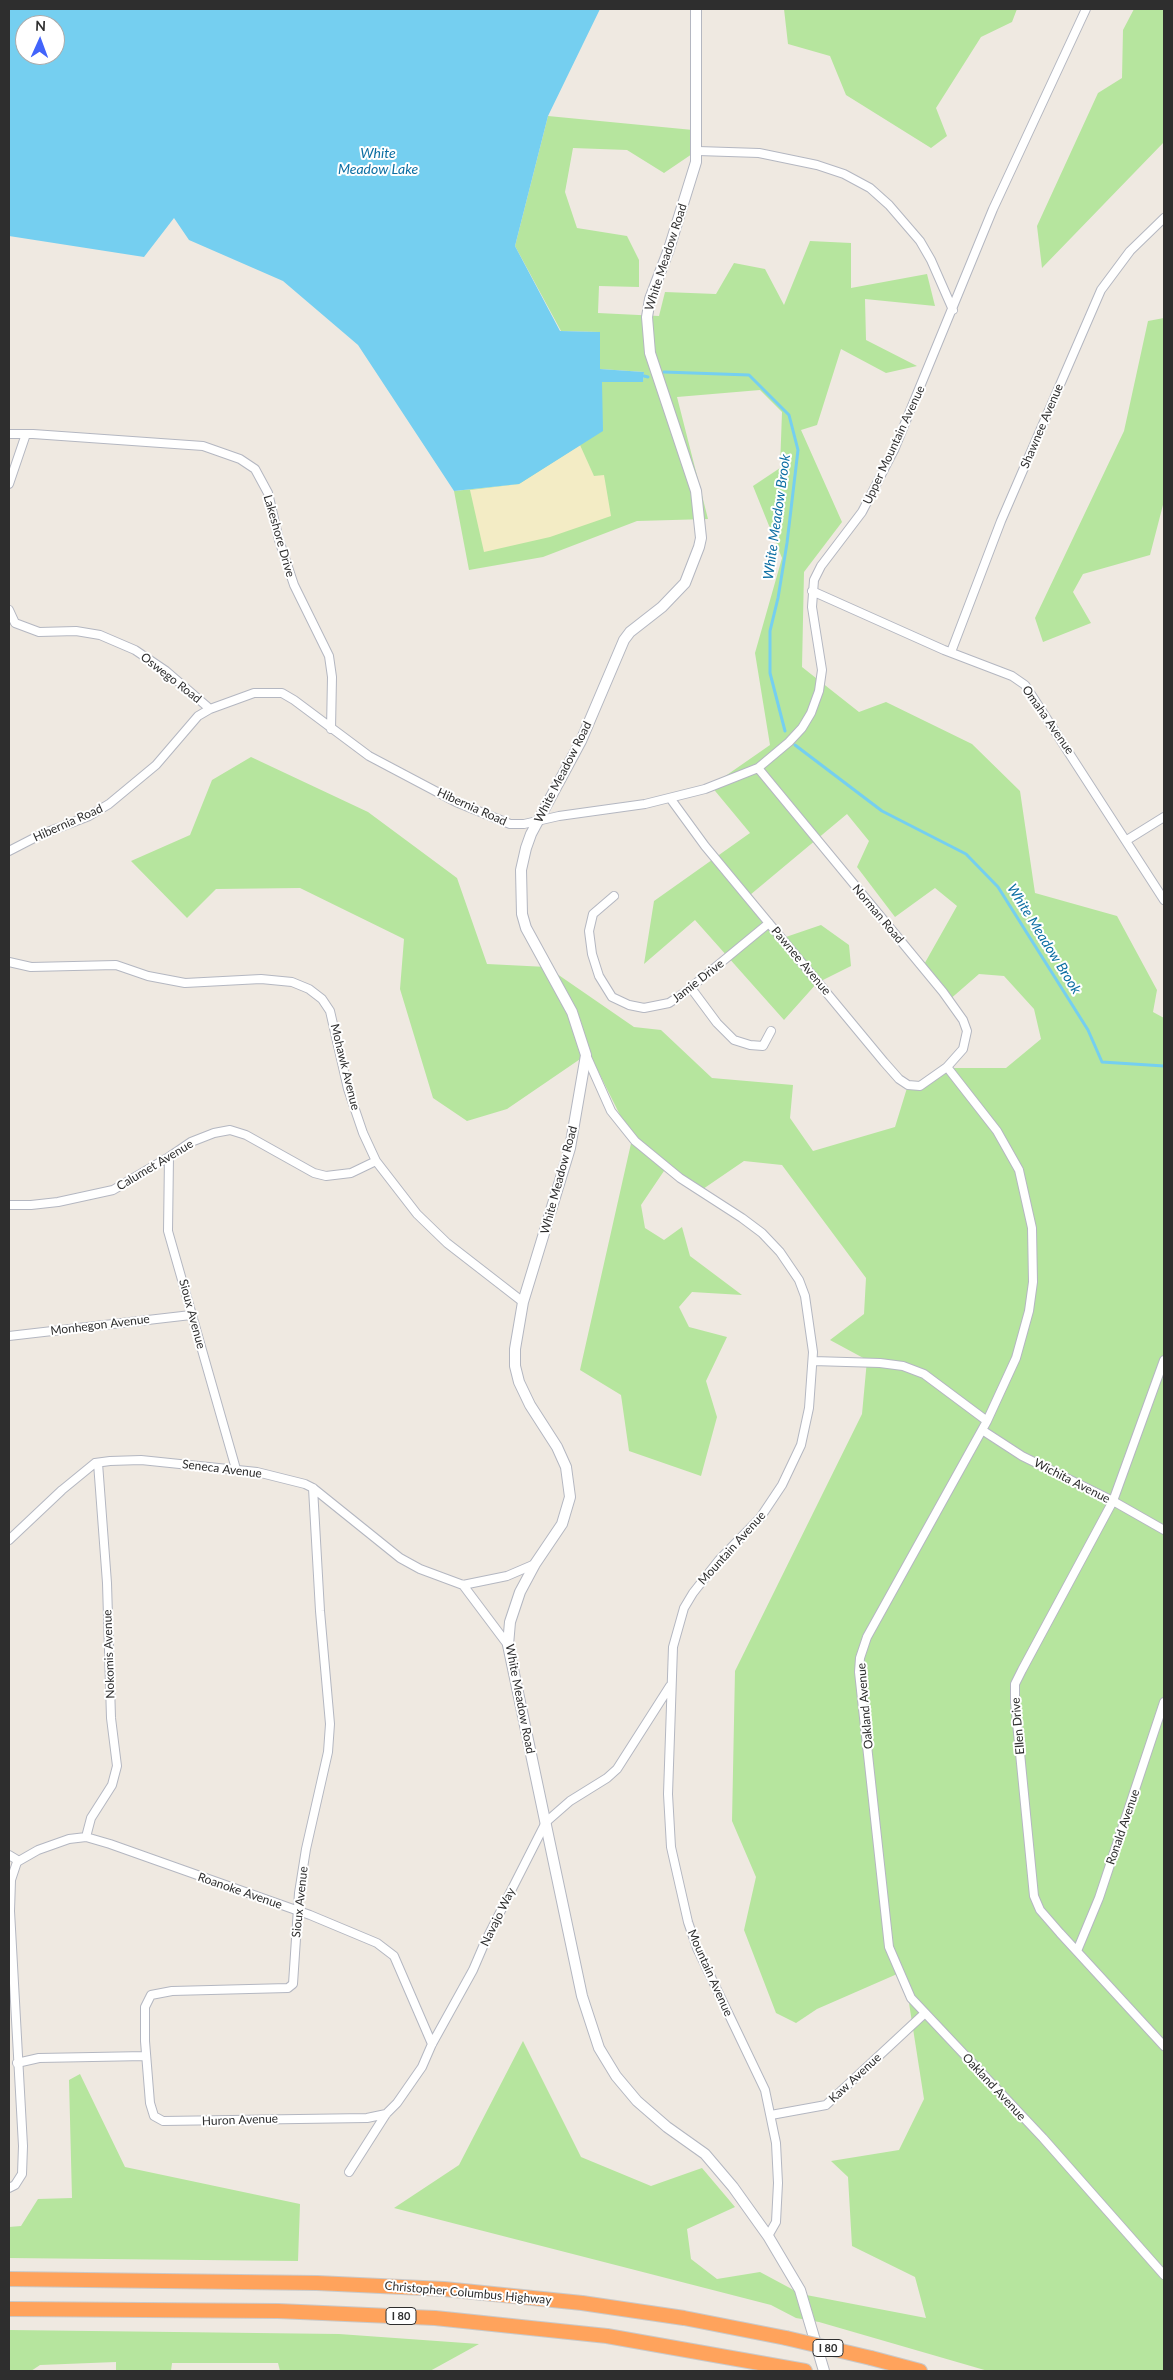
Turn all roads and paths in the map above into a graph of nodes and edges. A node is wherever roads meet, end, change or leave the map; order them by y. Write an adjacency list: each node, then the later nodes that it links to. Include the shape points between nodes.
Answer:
1 (696, 9): 3 (street, White Meadow Road)
2 (1086, 9): 5 (street, Upper Mountain Avenue, via 994,209)
3 (698, 150): 5 (street, via 759,153 817,165 870,188 920,241); 18 (street, White Meadow Road, via 647,317 650,354 696,490 701,538 697,557 680,589 624,640 581,741)
4 (1164, 218): 12 (street, Shawnee Avenue, via 1130,251 1101,290 1001,521)
5 (953, 310): 9 (street, Upper Mountain Avenue, via 894,450 862,512 821,566)
6 (9, 434): 7 (street, Lakeshore Drive)
7 (26, 434): 8 (street); 14 (street, Lakeshore Drive, via 203,446 240,458 255,470 268,493 288,571 329,656)
8 (9, 484)
9 (812, 591): 12 (street, Omaha Avenue); 15 (street, Upper Mountain Avenue, via 822,670 819,691 802,728)
10 (9, 610): 11 (street, Oswego Road)
11 (11, 622): 13 (street, Oswego Road, via 39,632 76,631 119,642 166,671)
12 (951, 652): 19 (street, Omaha Avenue, via 1012,676 1026,685)
13 (210, 709): 14 (street, Oswego Road, via 254,693 282,694); 20 (street, Hibernia Road, via 198,716 156,765 109,804)
14 (331, 729): 18 (street, Hibernia Road, via 369,756 465,806 510,824)
15 (758, 768): 16 (street, Upper Mountain Avenue, via 733,780); 28 (street, Norman Road, via 963,1020 967,1031 963,1049)
16 (670, 798): 18 (street, Upper Mountain Avenue); 23 (street, Pawnee Avenue)
17 (1164, 817): 19 (street)
18 (539, 821): 27 (street, White Meadow Road, via 526,848 521,870 522,914 526,928 572,1012)
19 (1127, 840): 22 (street, Omaha Avenue)
20 (9, 852)
21 (614, 896): 25 (street, Jamie Drive, via 593,914 589,931 599,976 612,998 644,1008 669,1003)
22 (1164, 900)
23 (769, 923): 25 (street, Jamie Drive); 28 (street, Pawnee Avenue, via 899,1079 908,1085 920,1086)
24 (9, 962): 30 (street, Mohawk Avenue, via 31,967 116,965 148,976 185,983 261,979 300,983 316,994 330,1011 348,1089)
25 (691, 988): 26 (street, via 734,1040 763,1046)
26 (771, 1031)
27 (586, 1055): 32 (street, White Meadow Road, via 570,1148); 36 (street, Mountain Avenue, via 611,1111 635,1141 680,1178 742,1218 780,1252 799,1280 805,1296)
28 (948, 1067): 37 (street, Oakland Avenue, via 997,1131 1019,1170 1032,1228 1033,1282 1024,1333)
29 (170, 1157): 30 (street, Calumet Avenue, via 191,1142 230,1130 246,1134 314,1173 326,1176 350,1173); 31 (street, Calumet Avenue, via 113,1190 58,1202); 33 (street, Sioux Avenue, via 168,1231)
30 (376, 1161): 32 (street, Mohawk Avenue, via 417,1214 447,1243)
31 (9, 1205)
32 (523, 1302): 45 (street, White Meadow Road, via 516,1330 514,1366 530,1405 557,1447 566,1468 570,1497 562,1524)
33 (191, 1315): 34 (street, Monhegon Avenue); 40 (street, Sioux Avenue)
34 (9, 1336)
35 (1164, 1360): 42 (street, Ellen Drive)
36 (813, 1361): 37 (street, via 880,1363 917,1371 939,1383); 48 (street, Mountain Avenue, via 809,1408 801,1445 771,1504 705,1577 684,1608 673,1647)
37 (987, 1421): 38 (street, Oakland Avenue)
38 (982, 1430): 42 (street, Wichita Avenue, via 1022,1456); 56 (street, Oakland Avenue, via 867,1637 860,1658 888,1947 911,1998)
39 (98, 1463): 40 (street, Seneca Avenue, via 141,1460); 44 (street, via 68,1485); 51 (street, Nokomis Avenue, via 107,1583 111,1718 118,1766 112,1785 91,1818)
40 (236, 1469): 41 (street, Seneca Avenue)
41 (313, 1488): 46 (street, Seneca Avenue, via 400,1558); 54 (street, Sioux Avenue, via 330,1724 328,1752 306,1849)
42 (1113, 1501): 43 (street, Wichita Avenue); 55 (street, Ellen Drive, via 1016,1684 1015,1702 1034,1896 1040,1910)
43 (1164, 1530)
44 (9, 1540)
45 (535, 1564): 46 (street, via 507,1576); 47 (street, White Meadow Road, via 513,1611)
46 (463, 1585): 47 (street)
47 (508, 1645): 50 (street, White Meadow Road)
48 (671, 1684): 50 (street, Navajo Way, via 617,1769); 62 (street, Mountain Avenue, via 668,1794 671,1847 679,1885 697,1948 756,2069)
49 (1164, 1702): 55 (street, Ronald Avenue, via 1099,1898)
50 (546, 1822): 57 (street, Navajo Way, via 473,1970); 65 (street, White Meadow Road, via 582,1996 599,2048 637,2101 705,2154)
51 (86, 1837): 53 (street, Roanoke Avenue, via 46,1847); 54 (street, Roanoke Avenue)
52 (9, 1855): 53 (street)
53 (19, 1861): 60 (street, via 11,1880 10,1911)
54 (298, 1910): 57 (street, Roanoke Avenue, via 377,1943 394,1956); 59 (street, Sioux Avenue, via 293,1984 288,1988 151,1995 145,2007)
55 (1077, 1951): 58 (street, Ellen Drive)
56 (925, 2013): 62 (street, Kaw Avenue, via 826,2105); 66 (street, Oakland Avenue)
57 (432, 2044): 61 (street, Navajo Way, via 422,2067)
58 (1164, 2046)
59 (146, 2056): 60 (street, via 39,2058); 61 (street, Huron Avenue, via 150,2103 154,2116 163,2121 367,2118)
60 (17, 2063): 64 (street, via 22,2174)
61 (386, 2114): 63 (street, Navajo Way)
62 (770, 2115): 65 (street, Mountain Avenue, via 778,2182 775,2228)
63 (349, 2172)
64 (9, 2188)
65 (768, 2236): 70 (street, White Meadow Road, via 800,2290)
66 (1164, 2275)
67 (9, 2280): 71 (highway, Christopher Columbus Highway / I 80, bridge, via 317,2283 444,2289 582,2303 684,2318 786,2338)
68 (9, 2309): 69 (highway, I 80, via 285,2311 435,2318 607,2336)
69 (805, 2371)
70 (824, 2371)
71 (920, 2371)

